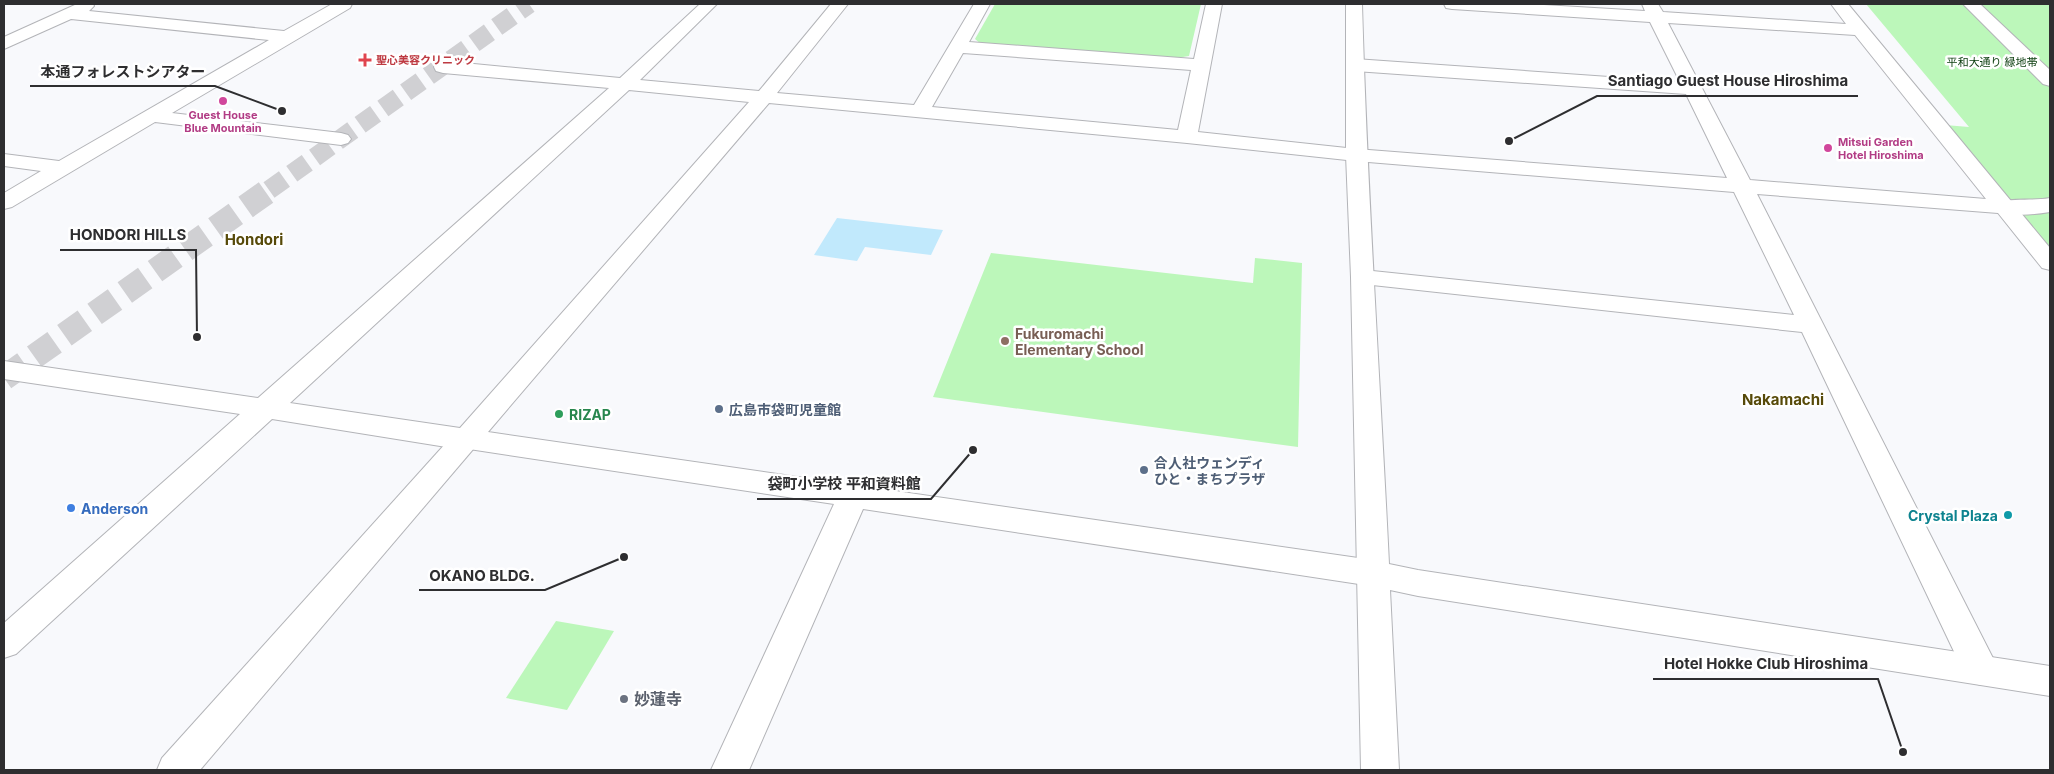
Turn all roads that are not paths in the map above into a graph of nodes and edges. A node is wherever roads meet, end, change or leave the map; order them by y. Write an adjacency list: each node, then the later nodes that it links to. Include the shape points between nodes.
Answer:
1 (92, 4): 12 (street)
2 (344, 4): 14 (street)
3 (709, 4): 21 (street)
4 (840, 4): 23 (street)
5 (982, 4): 16 (street)
6 (1214, 4): 17 (street)
7 (1354, 4): 18 (street)
8 (1452, 4): 11 (street)
9 (1838, 4): 13 (street)
10 (1971, 4): 20 (street)
11 (1653, 10): 13 (street); 22 (street)
12 (70, 14): 14 (street); 15 (street)
13 (1861, 30): 34 (street)
14 (288, 37): 25 (street)
15 (4, 44)
16 (958, 47): 17 (street); 24 (street)
17 (1202, 65): 26 (street)
18 (1355, 65): 22 (street); 28 (street)
19 (443, 67): 21 (street)
20 (2050, 80)
21 (624, 84): 23 (street); 39 (street)
22 (1692, 88): 31 (street)
23 (764, 98): 24 (street); 40 (street)
24 (920, 111): 26 (street)
25 (151, 116): 27 (street); 30 (street)
26 (1187, 137): 28 (street)
27 (342, 139)
28 (1356, 155): 31 (street); 36 (street)
29 (4, 160): 30 (street)
30 (64, 168): 32 (street)
31 (1740, 185): 34 (street); 37 (street)
32 (4, 202)
33 (2050, 205): 34 (street)
34 (2005, 207): 35 (street)
35 (2050, 262)
36 (1363, 277): 37 (street); 42 (street)
37 (1812, 325): 44 (street)
38 (4, 370): 39 (street)
39 (264, 410): 40 (street); 43 (street)
40 (465, 440): 41 (street); 46 (street)
41 (853, 497): 42 (street); 47 (street)
42 (1372, 573): 44 (street, via 1418,583); 48 (street)
43 (4, 644)
44 (1981, 670): 45 (street)
45 (2050, 681)
46 (176, 770)
47 (730, 770)
48 (1380, 770)

